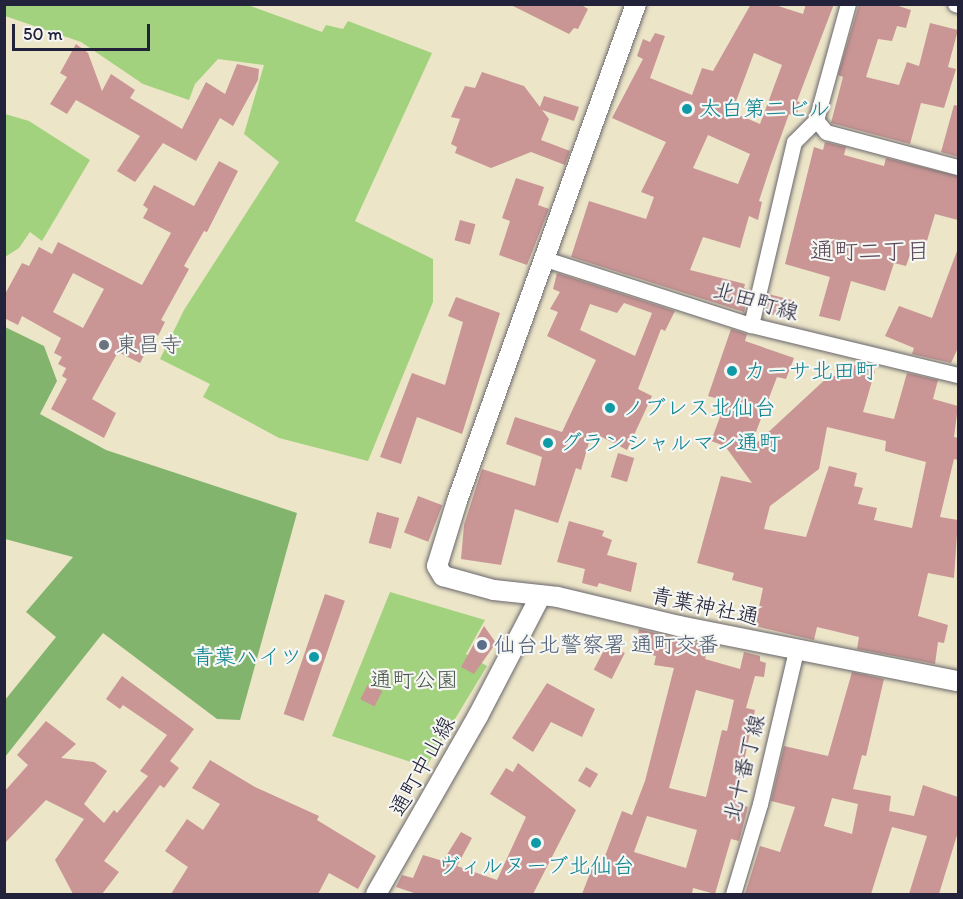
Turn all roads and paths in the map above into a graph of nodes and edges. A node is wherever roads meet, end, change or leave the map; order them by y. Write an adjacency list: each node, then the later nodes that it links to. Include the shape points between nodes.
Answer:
1 (636, 4): 5 (street)
2 (848, 4): 3 (street)
3 (816, 120): 4 (street, via 826,132); 6 (street, via 794,142)
4 (958, 166)
5 (545, 259): 6 (street, 北田町線); 8 (street, 青葉神社通, via 437,566 443,576 495,591)
6 (751, 325): 7 (street, 北田町線)
7 (958, 375)
8 (541, 595): 9 (street, 青葉神社通); 11 (street, 通町中山線, via 468,735)
9 (796, 650): 10 (street, 青葉神社通); 12 (street, 北十番丁線, via 760,804)
10 (958, 681)
11 (376, 894)
12 (733, 894)

